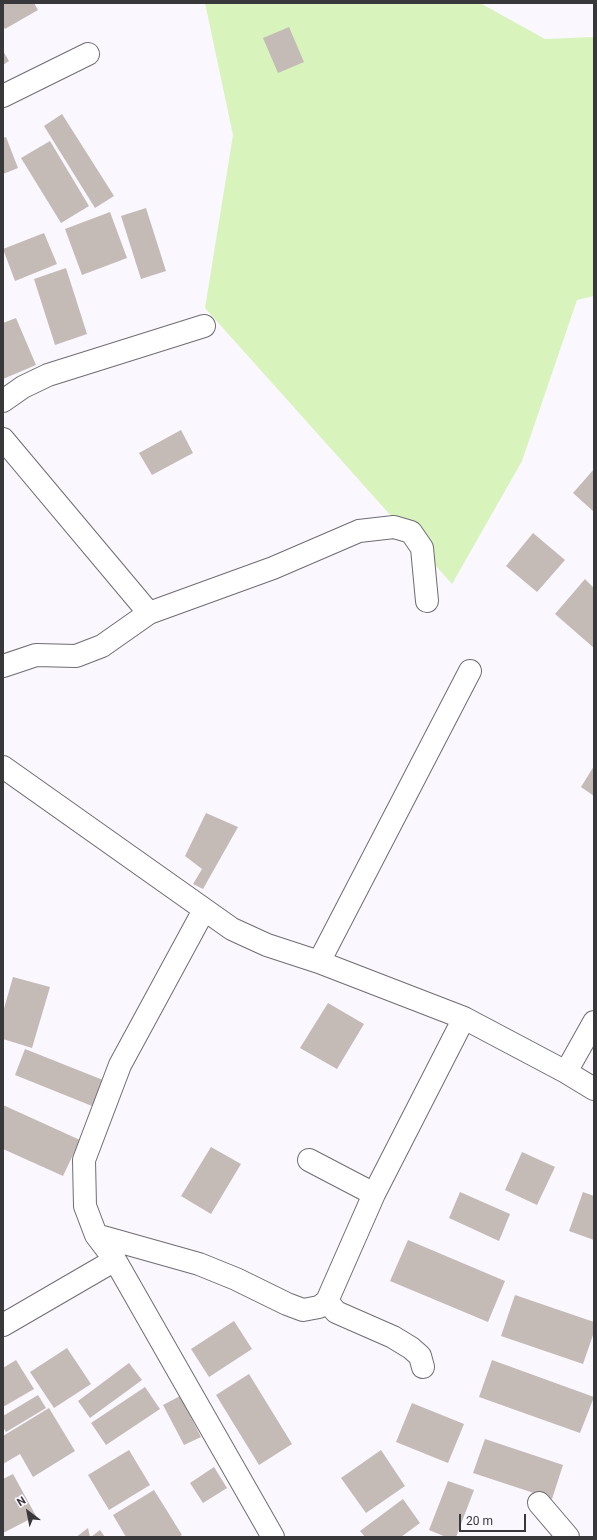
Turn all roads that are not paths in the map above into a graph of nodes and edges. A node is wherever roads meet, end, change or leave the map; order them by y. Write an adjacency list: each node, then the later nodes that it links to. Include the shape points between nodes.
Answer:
1 (88, 54): 2 (street)
2 (3, 96)
3 (204, 326): 4 (street, via 48,375 23,387)
4 (3, 401)
5 (3, 439): 7 (street)
6 (427, 601): 7 (street, via 422,548 411,532 394,527 359,531 273,568)
7 (149, 613): 8 (street, via 102,646 76,656 36,655)
8 (3, 666)
9 (470, 671): 12 (street)
10 (3, 767): 11 (street)
11 (204, 910): 12 (street, via 232,929 267,945); 19 (street, via 120,1065 84,1160 85,1206)
12 (319, 962): 13 (street)
13 (464, 1018): 15 (street); 18 (street)
14 (594, 1022): 15 (street)
15 (566, 1072): 16 (street)
16 (594, 1089)
17 (309, 1160): 18 (street)
18 (374, 1194): 21 (street)
19 (96, 1236): 20 (street); 21 (street, via 199,1264 303,1310 319,1307)
20 (115, 1260): 22 (street); 25 (street)
21 (327, 1301): 23 (street, via 336,1312 393,1337 411,1348 420,1356)
22 (3, 1325)
23 (423, 1367)
24 (539, 1503): 26 (street)
25 (273, 1537)
26 (568, 1537)

